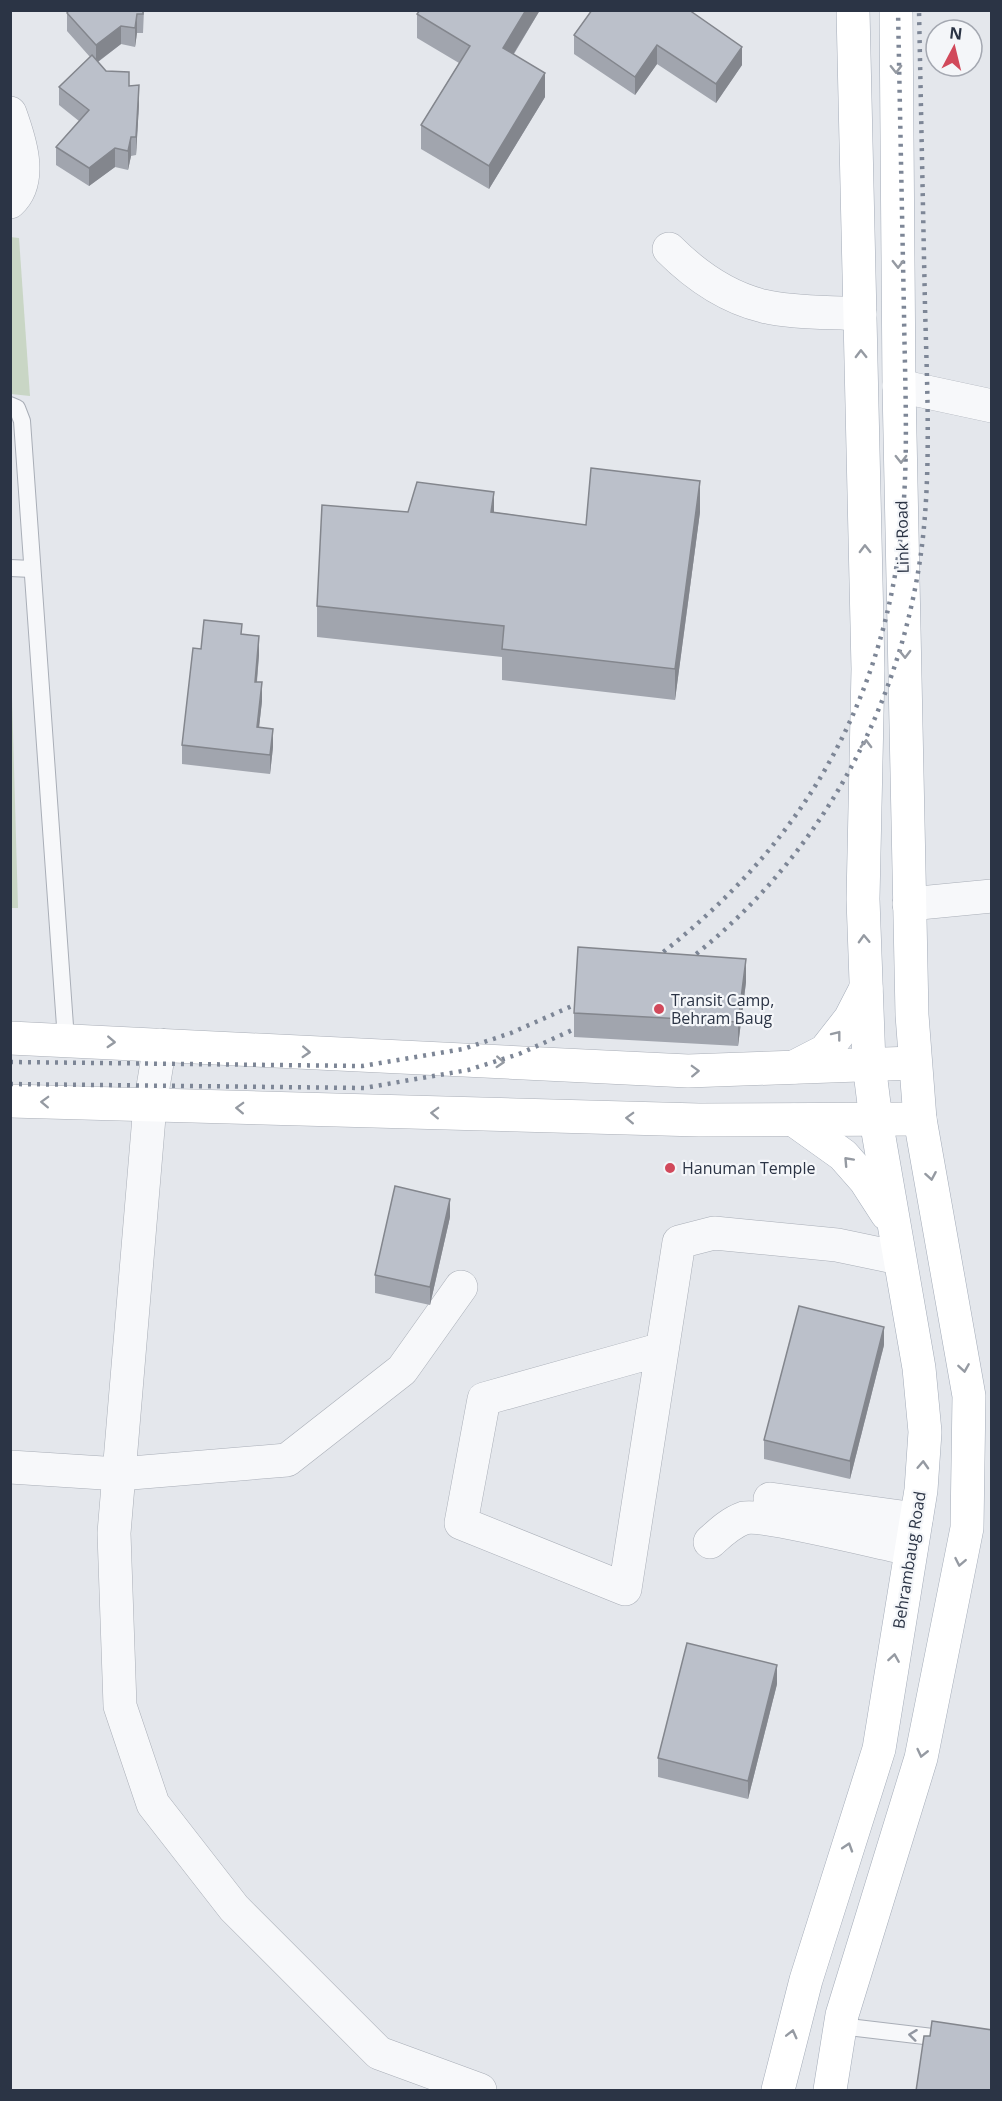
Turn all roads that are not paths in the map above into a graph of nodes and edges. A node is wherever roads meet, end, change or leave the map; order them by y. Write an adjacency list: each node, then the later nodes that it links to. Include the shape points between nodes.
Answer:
1 (853, 10): 6 (main road)
2 (896, 10): 7 (main road, Link Road, one-way to 7)
3 (10, 113): 4 (street, via 24,155 17,196)
4 (10, 202)
5 (669, 249): 6 (street, via 688,268 725,292 764,307)
6 (860, 314): 14 (main road, one-way to 6, via 863,899 868,669)
7 (899, 386): 9 (street); 13 (main road, Link Road, one-way to 13)
8 (10, 405): 11 (lane, via 17,408 22,421)
9 (992, 406)
10 (10, 568): 11 (lane)
11 (32, 569): 16 (lane)
12 (992, 896): 13 (street)
13 (909, 904): 18 (main road, Link Road)
14 (867, 1003): 19 (main road, Behrambaug Road); 20 (main road, one-way to 14, via 825,1051)
15 (10, 1038): 16 (main road)
16 (66, 1040): 17 (main road, one-way to 17)
17 (160, 1045): 20 (main road, one-way to 20, via 688,1071); 22 (street)
18 (914, 1063): 19 (main road); 23 (main road, Link Road)
19 (869, 1064): 20 (main road); 25 (main road, Behrambaug Road)
20 (794, 1067)
21 (10, 1101): 22 (main road, one-way to 21)
22 (150, 1105): 24 (main road, one-way to 22); 31 (street)
23 (920, 1119): 25 (main road); 35 (main road, one-way to 35, via 969,1396 967,1528 921,1758)
24 (794, 1120): 25 (main road); 26 (main road, one-way to 24, via 865,1180 843,1155)
25 (876, 1120): 26 (main road, Behrambaug Road)
26 (894, 1226): 27 (main road, Behrambaug Road)
27 (899, 1257): 29 (street, via 837,1245 714,1233 679,1242); 33 (main road, Behrambaug Road, one-way to 27, via 925,1432 919,1368)
28 (461, 1287): 31 (street, via 402,1370 287,1460)
29 (662, 1349): 29 (street, via 625,1589 461,1523 484,1399)
30 (10, 1467): 31 (street)
31 (119, 1474): 37 (street, via 114,1533 120,1706 153,1804 234,1908 379,2053)
32 (754, 1497): 33 (street)
33 (914, 1534): 34 (street, via 746,1517); 38 (main road, Behrambaug Road, one-way to 33, via 806,1980 879,1749)
34 (710, 1542)
35 (840, 2026): 36 (lane, one-way to 35); 39 (main road)
36 (992, 2044)
37 (480, 2091)
38 (778, 2091)
39 (830, 2091)

